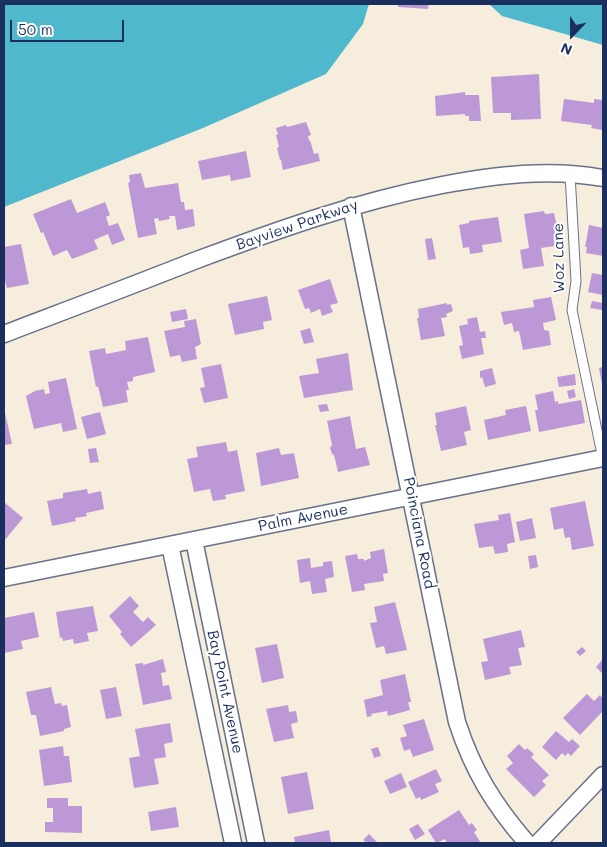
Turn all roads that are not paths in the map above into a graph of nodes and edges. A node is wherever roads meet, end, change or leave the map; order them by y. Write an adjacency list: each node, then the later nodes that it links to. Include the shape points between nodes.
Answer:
1 (570, 174): 2 (street, Bayview Parkway); 3 (street, Bayview Parkway, via 533,172 479,178); 5 (lane, Woz Lane, via 576,281 572,310)
2 (603, 178)
3 (351, 206): 4 (street, Bayview Parkway); 6 (street, Poinciana Road)
4 (4, 334)
5 (603, 458): 6 (street, Palm Avenue)
6 (411, 497): 7 (street, Palm Avenue); 13 (street, Poinciana Road, via 464,742 480,779)
7 (194, 540): 8 (street, Palm Avenue); 12 (street, Bay Point Avenue)
8 (170, 545): 9 (street, Palm Avenue); 11 (street, Bay Point Avenue)
9 (4, 578)
10 (603, 775): 14 (street)
11 (233, 843)
12 (256, 843)
13 (527, 843)
14 (538, 843)

